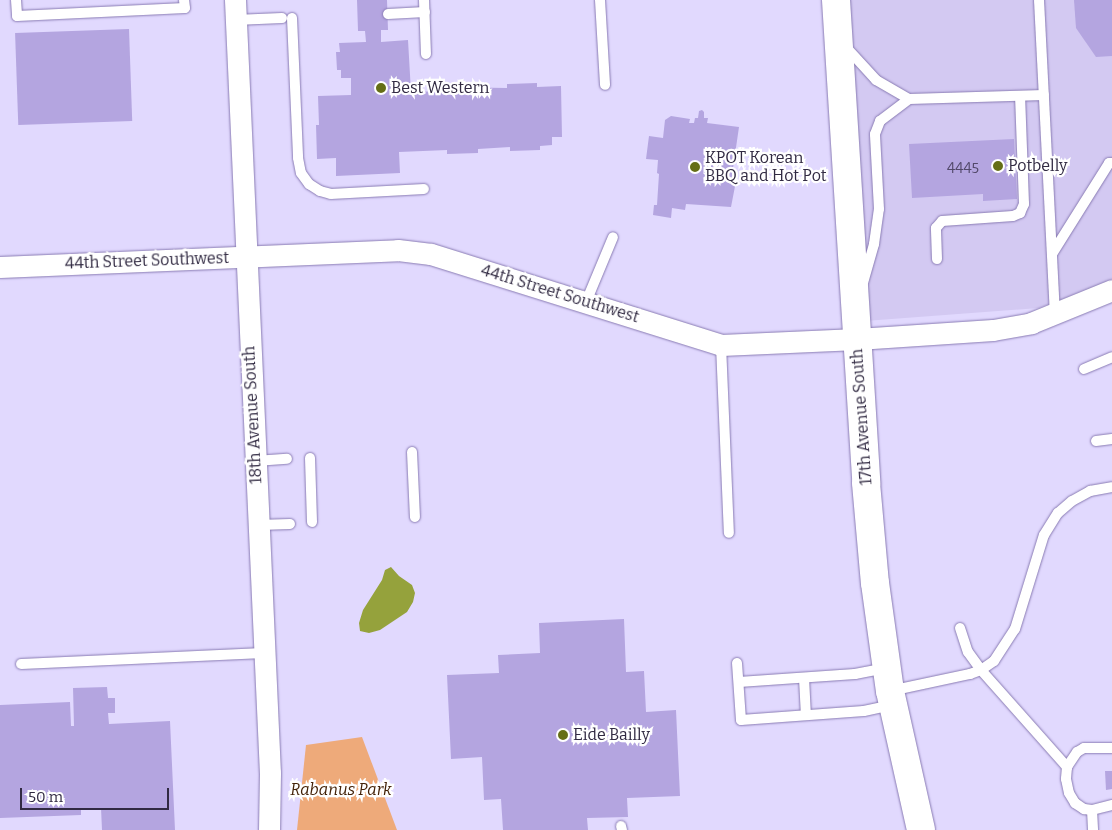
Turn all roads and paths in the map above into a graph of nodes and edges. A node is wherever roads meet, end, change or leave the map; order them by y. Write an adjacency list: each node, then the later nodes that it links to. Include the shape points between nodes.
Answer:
1 (16, 0): 2 (lane, via 17,16 184,8)
2 (184, 0)
3 (424, 0): 8 (lane)
4 (600, 0): 12 (lane)
5 (836, 0): 10 (main road, 17th Avenue South)
6 (1039, 0): 13 (lane)
7 (235, 10): 17 (lane, via 287,18 298,158 301,173 309,184 331,194); 20 (street, 18th Avenue South)
8 (425, 12): 9 (lane); 11 (lane)
9 (388, 14)
10 (838, 37): 15 (lane, via 876,80); 25 (main road, 17th Avenue South)
11 (426, 54)
12 (605, 85)
13 (1044, 95): 14 (lane); 19 (lane)
14 (1020, 96): 15 (lane); 21 (lane, via 1024,204 1020,213 942,221 936,228)
15 (909, 99): 25 (lane, via 880,121 874,134 879,209 874,244)
16 (1112, 163): 19 (lane, via 1109,163)
17 (424, 189)
18 (613, 236): 24 (lane)
19 (1052, 254): 26 (lane)
20 (246, 257): 22 (street, 44th Street Southwest); 24 (street, 44th Street Southwest, via 398,250 431,254); 36 (street, 18th Avenue South)
21 (937, 259)
22 (0, 268)
23 (1112, 290): 26 (street, 44th Street Southwest)
24 (586, 302): 28 (street, 44th Street Southwest)
25 (855, 310): 27 (main road, 17th Avenue South)
26 (1054, 314): 27 (street, 44th Street Southwest, via 1031,323 993,330)
27 (856, 339): 28 (street, 44th Street Southwest); 50 (main road, 17th Avenue South, via 867,502)
28 (721, 344): 42 (lane)
29 (1112, 357): 30 (lane)
30 (1084, 369)
31 (1112, 439): 32 (lane)
32 (1096, 441)
33 (412, 452): 38 (lane)
34 (310, 458): 39 (lane)
35 (287, 459): 36 (lane)
36 (255, 461): 41 (street, 18th Avenue South)
37 (1112, 487): 47 (lane, via 1090,491 1072,500 1058,513 1044,535 1015,629 994,661)
38 (414, 517)
39 (312, 522)
40 (290, 524): 41 (lane)
41 (258, 525): 44 (street, 18th Avenue South)
42 (730, 533)
43 (960, 628): 47 (lane, via 968,652)
44 (264, 653): 46 (lane); 56 (street, 18th Avenue South, via 270,773)
45 (737, 663): 49 (lane)
46 (21, 664)
47 (981, 670): 50 (lane); 53 (lane)
48 (804, 678): 49 (lane); 50 (lane, via 855,674); 51 (lane)
49 (739, 682): 51 (lane, via 741,720)
50 (889, 688): 51 (lane, via 864,712); 57 (main road, 17th Avenue South)
51 (806, 716)
52 (1112, 749): 53 (lane, via 1084,748 1076,752)
53 (1067, 767): 55 (lane, via 1069,793 1080,806)
54 (1112, 805): 55 (lane)
55 (1092, 810): 58 (lane)
56 (269, 830)
57 (921, 830)
58 (1093, 830)

